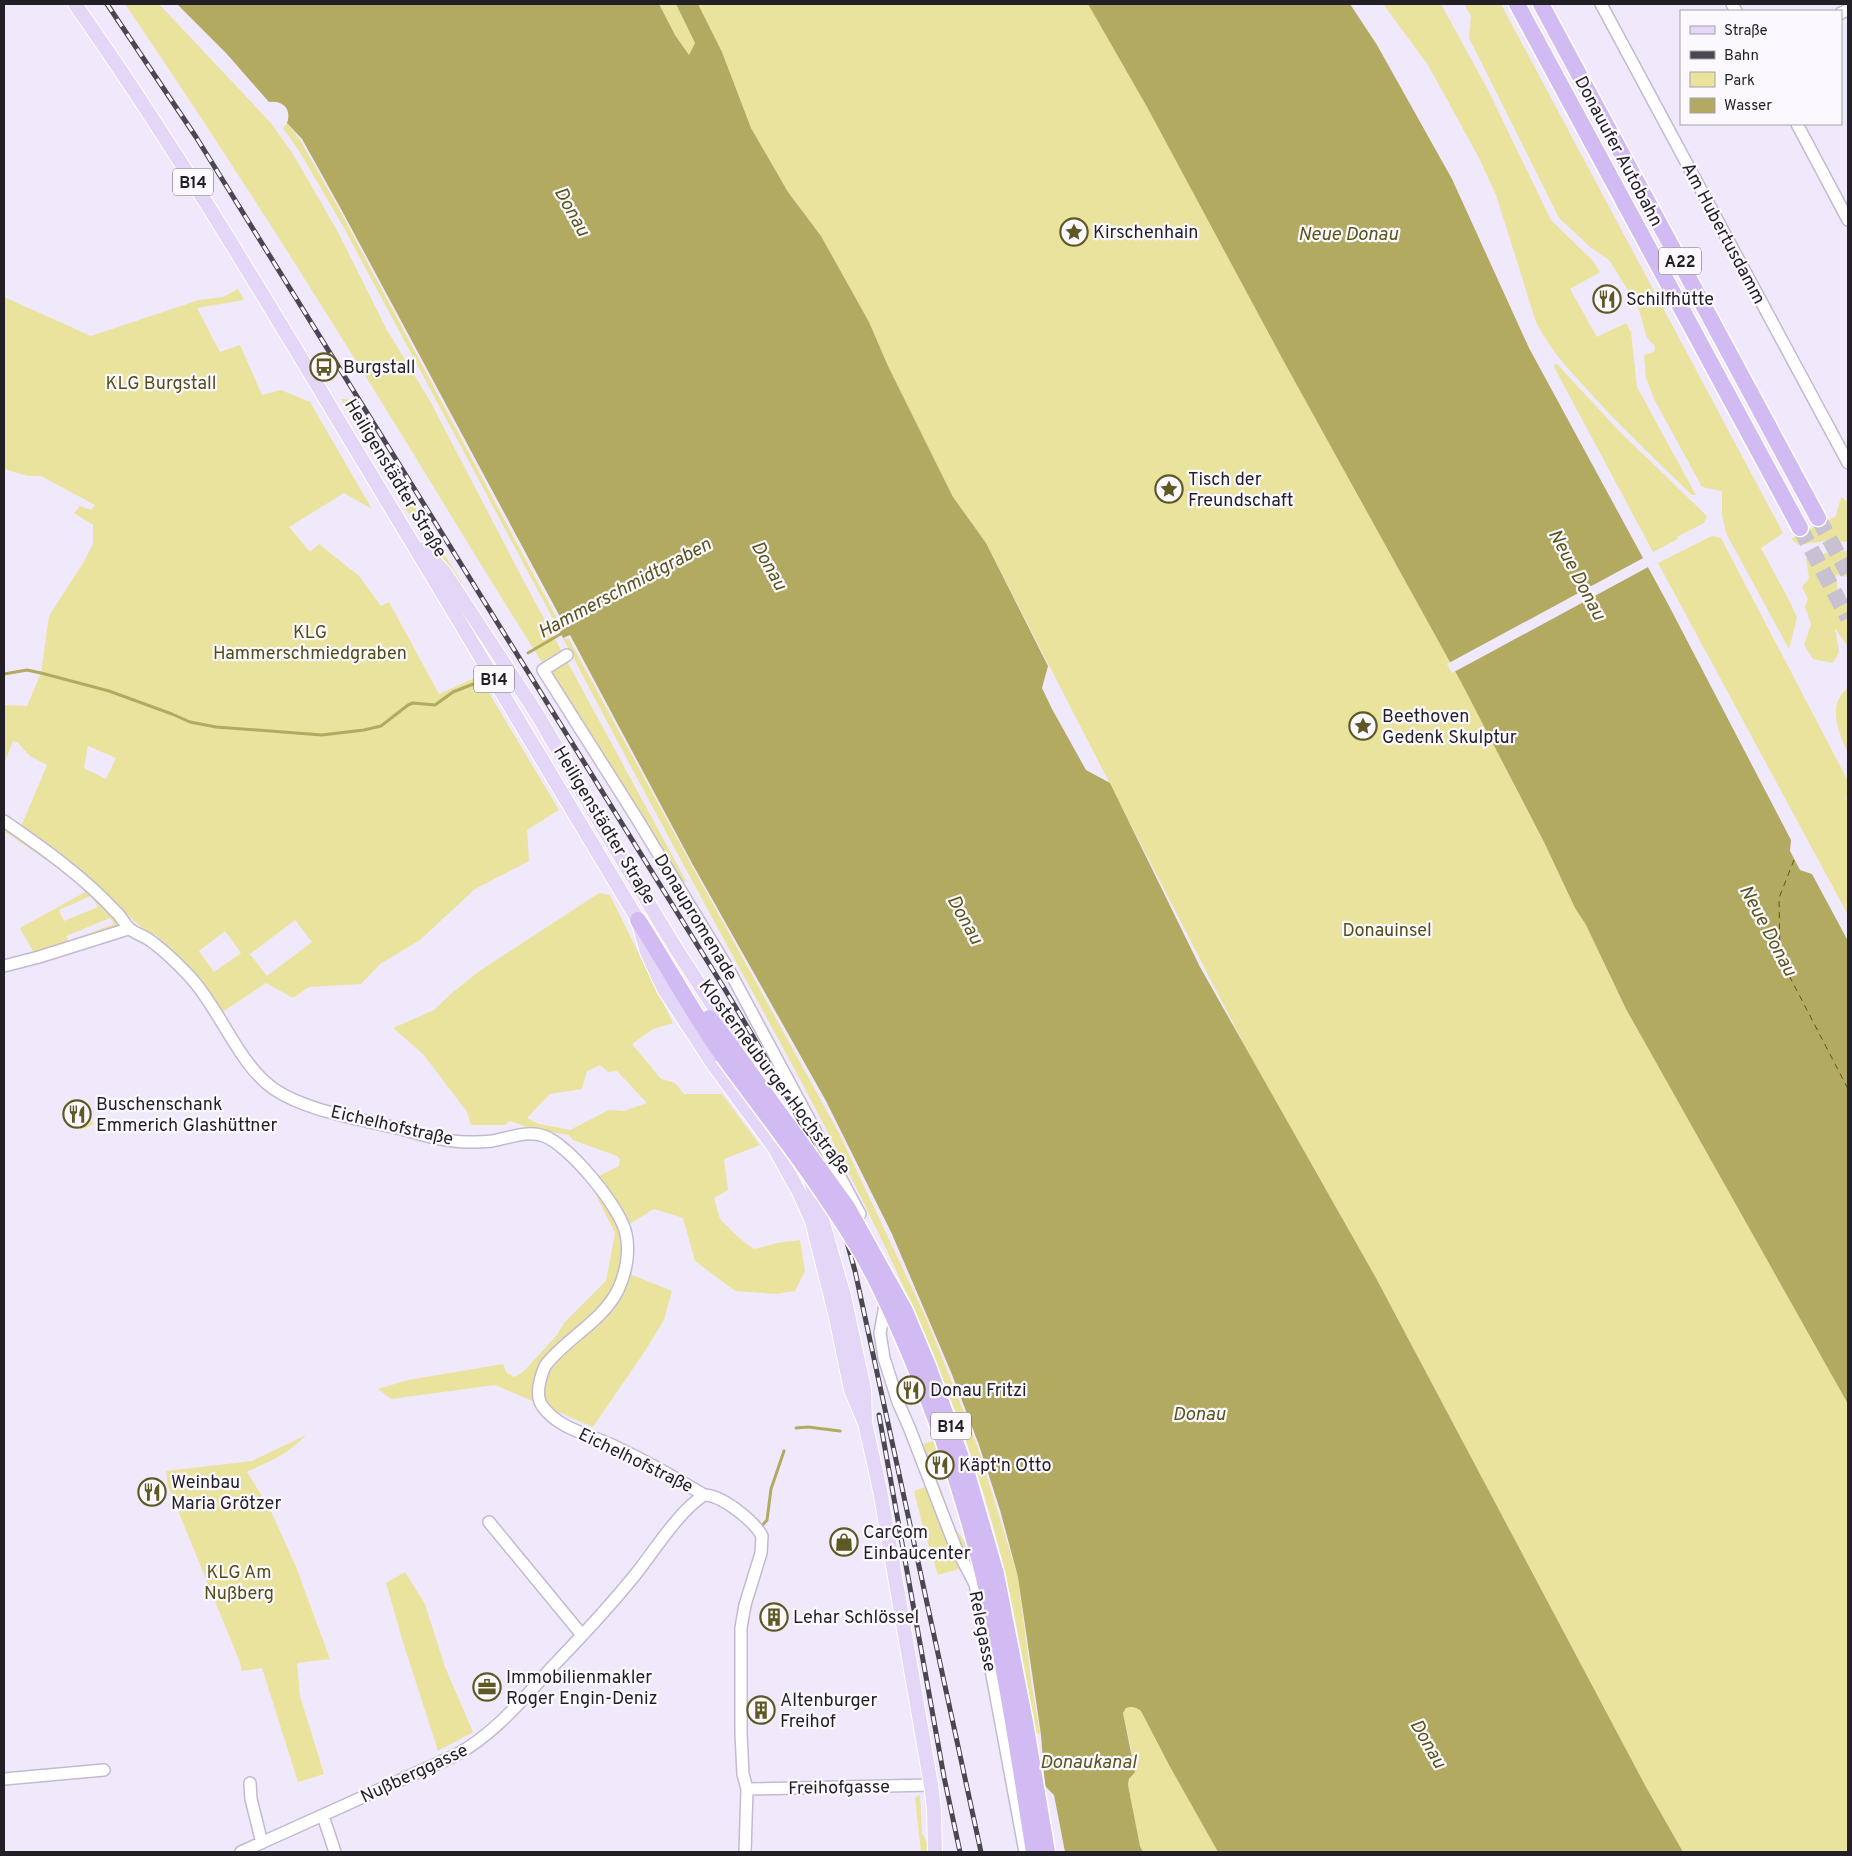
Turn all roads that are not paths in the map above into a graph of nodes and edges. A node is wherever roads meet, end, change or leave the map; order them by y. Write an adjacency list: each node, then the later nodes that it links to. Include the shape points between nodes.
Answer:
1 (74, 4): 9 (main road, Heiligenstädter Straße / B14, via 196,187)
2 (1517, 4): 10 (highway, Donauufer Autobahn / A22)
3 (1541, 4): 8 (highway, Donauufer Autobahn / A22)
4 (1601, 4): 7 (street, Am Hubertusdamm)
5 (1798, 125): 6 (street)
6 (1848, 220)
7 (1848, 462)
8 (1818, 518)
9 (402, 526): 13 (main road, Heiligenstädter Straße / B14); 18 (main road, via 445,573 537,714 639,887 784,1115 808,1172 844,1296 864,1390)
10 (1800, 528)
11 (567, 654): 17 (street, Donaupromenade, via 544,670 730,972)
12 (4, 821): 14 (street, Eichelhofstraße, via 97,893 122,918)
13 (638, 920): 16 (highway, Heiligenstädter Straße / B14); 18 (main road, via 647,952 664,989 713,1064 774,1147 800,1192 812,1220 851,1390)
14 (128, 929): 15 (street); 19 (street, Eichelhofstraße, via 157,946 192,979 252,1070 277,1092 321,1109 436,1138 481,1142 538,1134 565,1150 602,1190 621,1220 626,1233 627,1256 623,1277 611,1301 545,1366 539,1388 541,1406 568,1427 616,1447)
15 (4, 966)
16 (675, 978): 34 (highway, Klosterneuburger Hochstraße / B14, bridge, via 701,1024 814,1180 862,1253 924,1387 950,1459 983,1577 1006,1684); 35 (highway, Klosterneuburger Hochstraße / B14, bridge, via 733,1049 847,1207 905,1311 949,1421 996,1574 1026,1722)
17 (890, 1275): 33 (street, Relegasse, via 891,1283 881,1317 884,1358 955,1546 975,1584)
18 (866, 1423): 25 (main road)
19 (704, 1495): 21 (street, Nußberggasse, via 676,1522); 26 (street, Eichelhofstraße, via 716,1498 748,1519 762,1536 761,1554 741,1628 741,1734)
20 (489, 1522): 21 (street)
21 (582, 1635): 27 (street, Nußberggasse, via 479,1741 454,1756)
22 (104, 1770): 23 (street)
23 (4, 1779)
24 (250, 1783): 28 (street)
25 (931, 1785): 26 (street, Freihofgasse); 32 (main road)
26 (747, 1789): 31 (street)
27 (323, 1816): 28 (street, Nußberggasse); 30 (street)
28 (262, 1843): 29 (street, Nußberggasse)
29 (241, 1852)
30 (335, 1852)
31 (745, 1852)
32 (935, 1852)
33 (1025, 1852)
34 (1034, 1852)
35 (1047, 1852)

